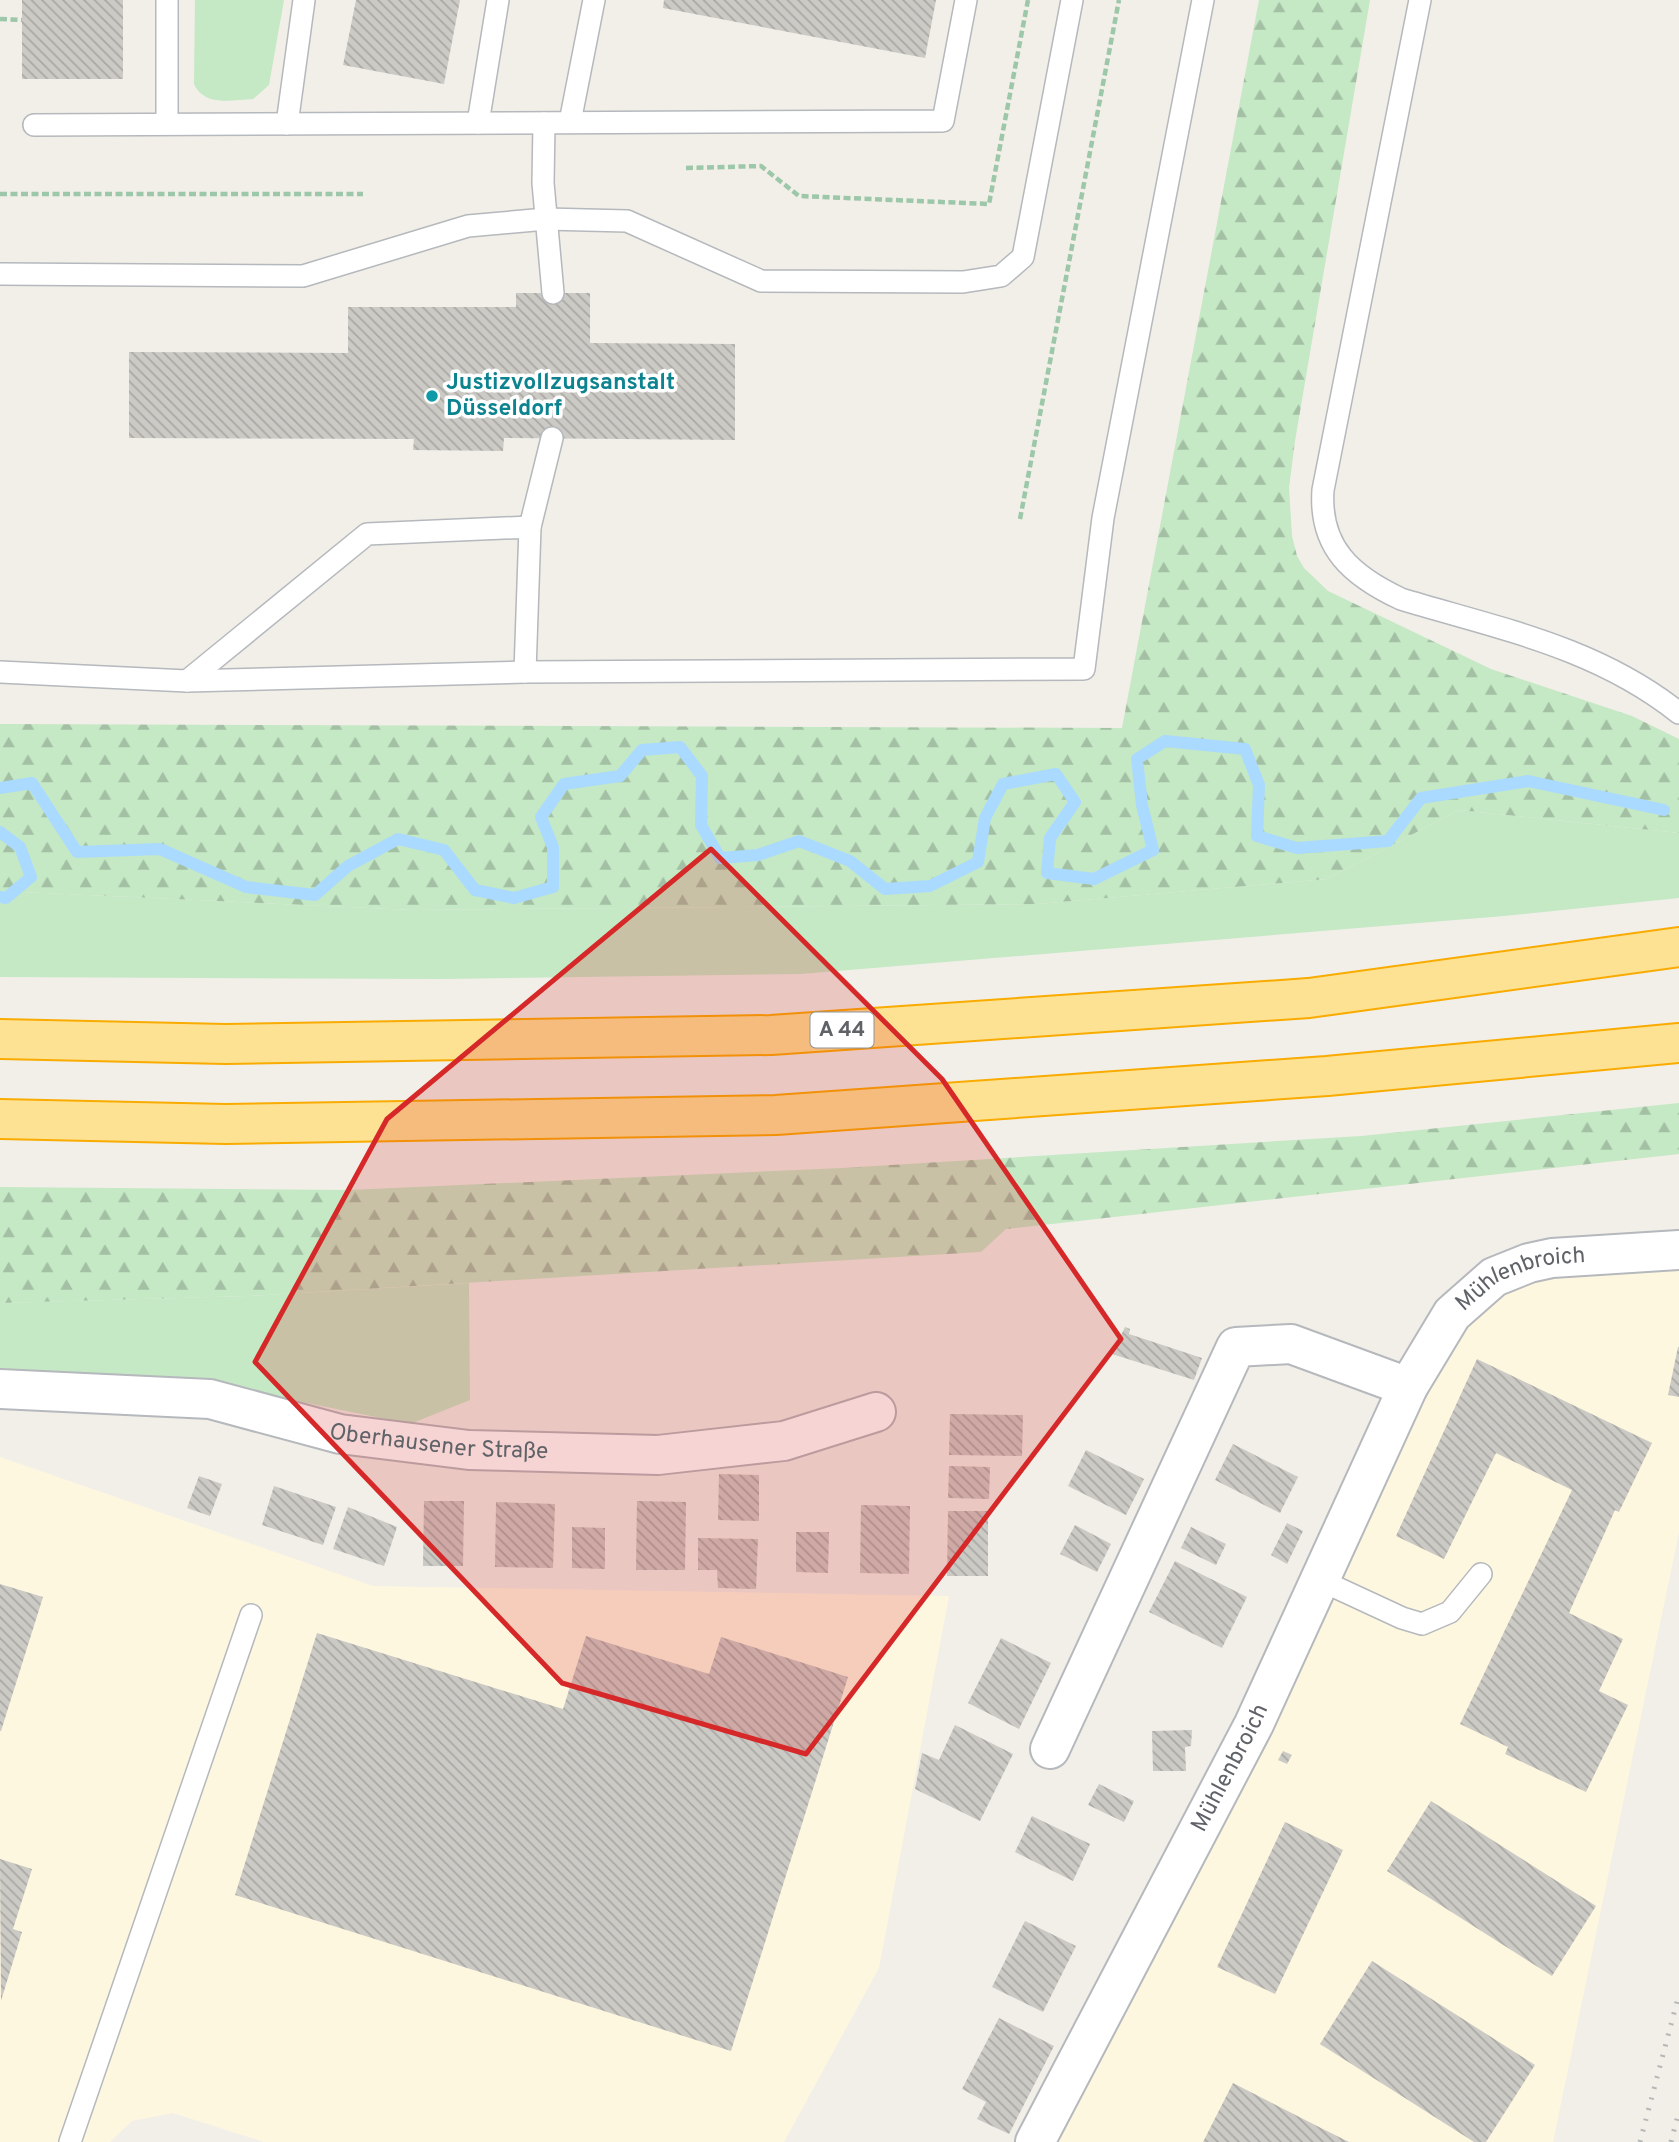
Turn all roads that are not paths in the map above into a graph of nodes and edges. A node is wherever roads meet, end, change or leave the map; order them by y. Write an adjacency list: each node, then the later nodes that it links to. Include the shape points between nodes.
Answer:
1 (167, 0): 12 (lane)
2 (304, 0): 13 (lane)
3 (498, 0): 10 (lane)
4 (594, 0): 9 (lane)
5 (966, 0): 9 (lane, via 943,121)
6 (1072, 0): 15 (lane, via 1023,257 1001,276 963,282 761,281 627,222)
7 (1203, 0): 21 (lane, via 1103,518 1084,669)
8 (1420, 0): 23 (lane, via 1323,490 1327,534 1346,565 1377,587 1401,599 1583,655 1636,681)
9 (570, 122): 11 (lane)
10 (478, 123): 11 (lane); 13 (lane)
11 (544, 123): 15 (lane)
12 (167, 124): 13 (lane); 14 (lane)
13 (287, 124)
14 (34, 125)
15 (546, 219): 16 (lane, via 468,226 303,276); 17 (lane)
16 (0, 274)
17 (553, 293)
18 (552, 438): 19 (lane)
19 (530, 527): 21 (lane); 22 (lane, via 367,534)
20 (0, 672): 22 (lane)
21 (525, 672): 22 (lane)
22 (187, 681)
23 (1679, 713)
24 (1679, 947): 25 (highway, A 44, via 1309,998 771,1035 226,1044)
25 (0, 1039)
26 (1679, 1043): 27 (highway, via 1327,1076 776,1115 226,1124)
27 (0, 1119)
28 (1679, 1250): 29 (street, Mühlenbroich, via 1552,1258 1494,1277 1452,1314)
29 (1408, 1387): 33 (street, Mühlenbroich); 35 (street, via 1291,1344 1236,1347)
30 (0, 1389): 31 (street, Oberhausener Straße, via 210,1399 340,1434 469,1450 658,1455 784,1441)
31 (876, 1412)
32 (1481, 1574): 33 (lane, via 1450,1612 1422,1624)
33 (1320, 1580): 37 (street, Mühlenbroich, via 1254,1724)
34 (251, 1615): 36 (lane)
35 (1049, 1749)
36 (70, 2142)
37 (1035, 2142)

